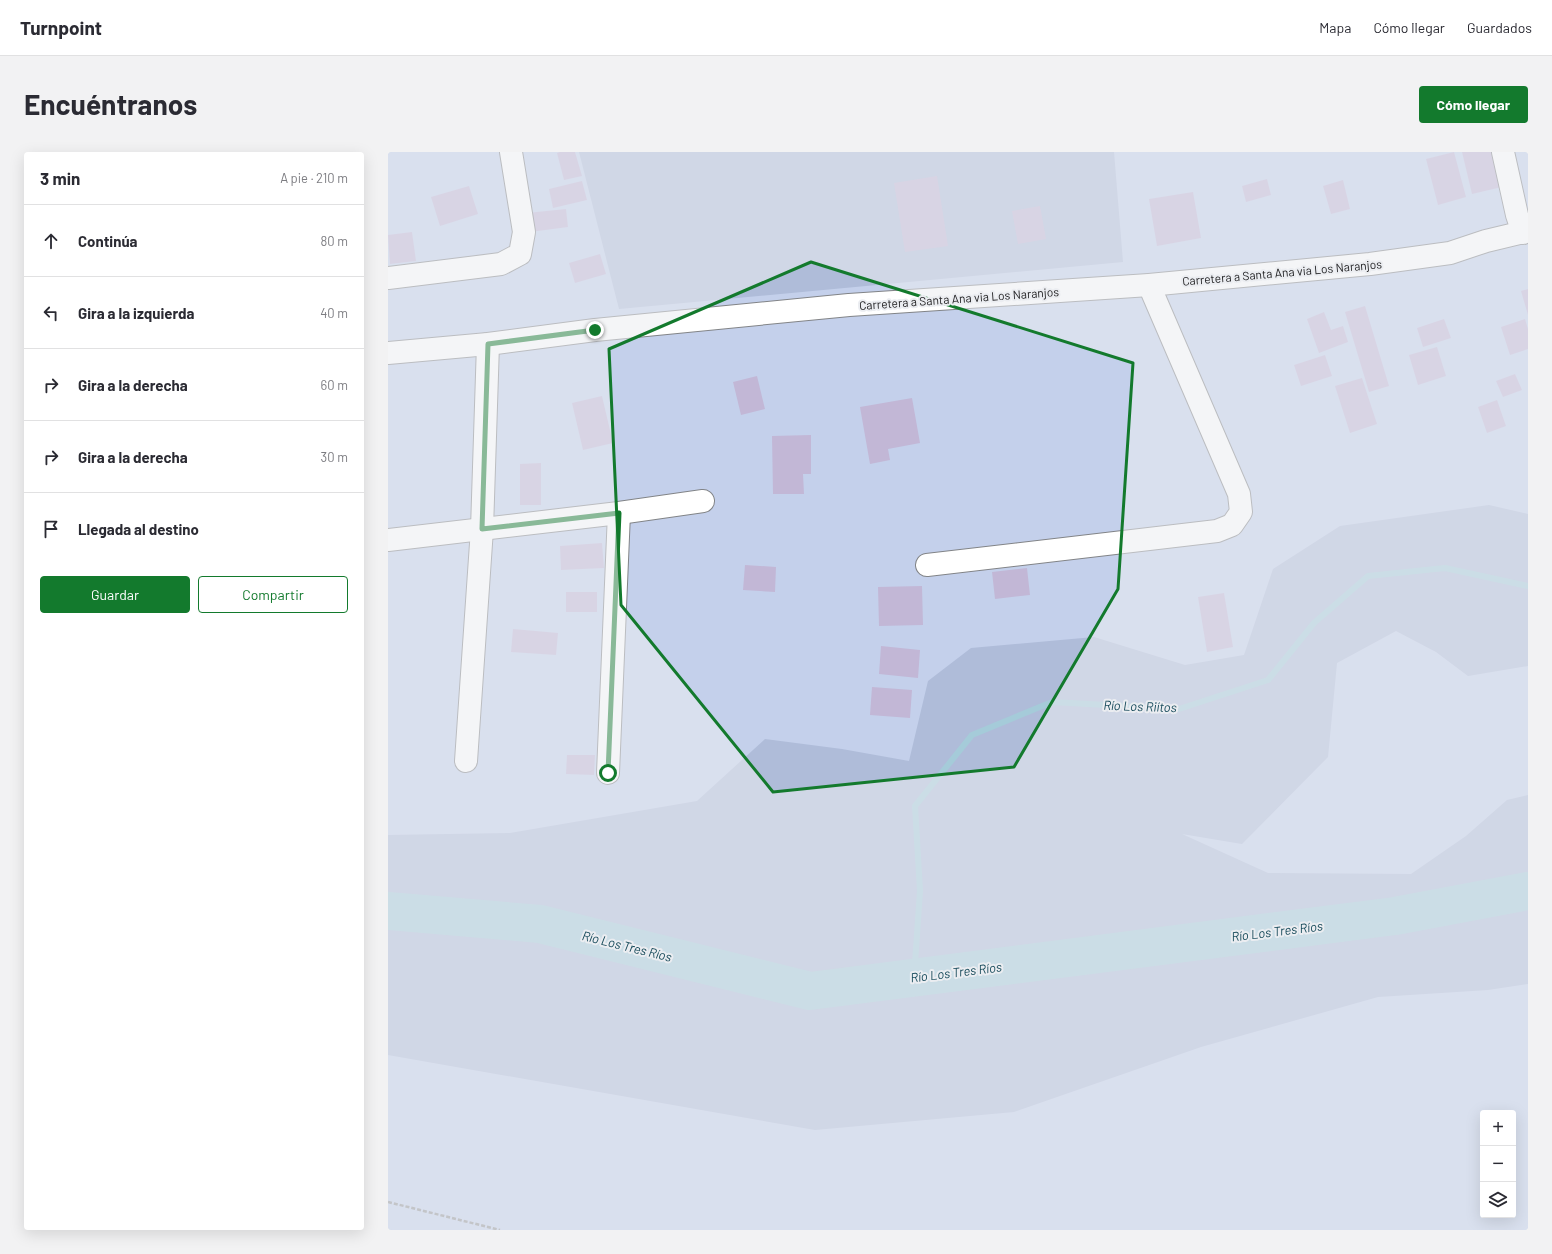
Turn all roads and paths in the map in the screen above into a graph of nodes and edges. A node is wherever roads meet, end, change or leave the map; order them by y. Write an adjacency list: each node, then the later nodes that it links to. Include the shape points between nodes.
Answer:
1 (511, 152): 4 (street, via 524,232 520,254 501,264)
2 (1503, 152): 3 (street, via 1517,215)
3 (1526, 232): 5 (street, Carretera a Santa Ana via Los Naranjos, via 1450,253 1370,264)
4 (388, 278)
5 (1149, 285): 6 (street, Carretera a Santa Ana via Los Naranjos, via 849,305 595,330); 12 (street, via 1239,494 1241,512 1232,525 1217,531)
6 (488, 344): 7 (street, Carretera a Santa Ana via Los Naranjos); 10 (street)
7 (388, 353)
8 (703, 501): 9 (street)
9 (619, 513): 10 (street); 14 (street)
10 (482, 529): 11 (street); 13 (street)
11 (388, 540)
12 (927, 565)
13 (466, 761)
14 (608, 773)
15 (388, 1202): 16 (path)
16 (500, 1230)

